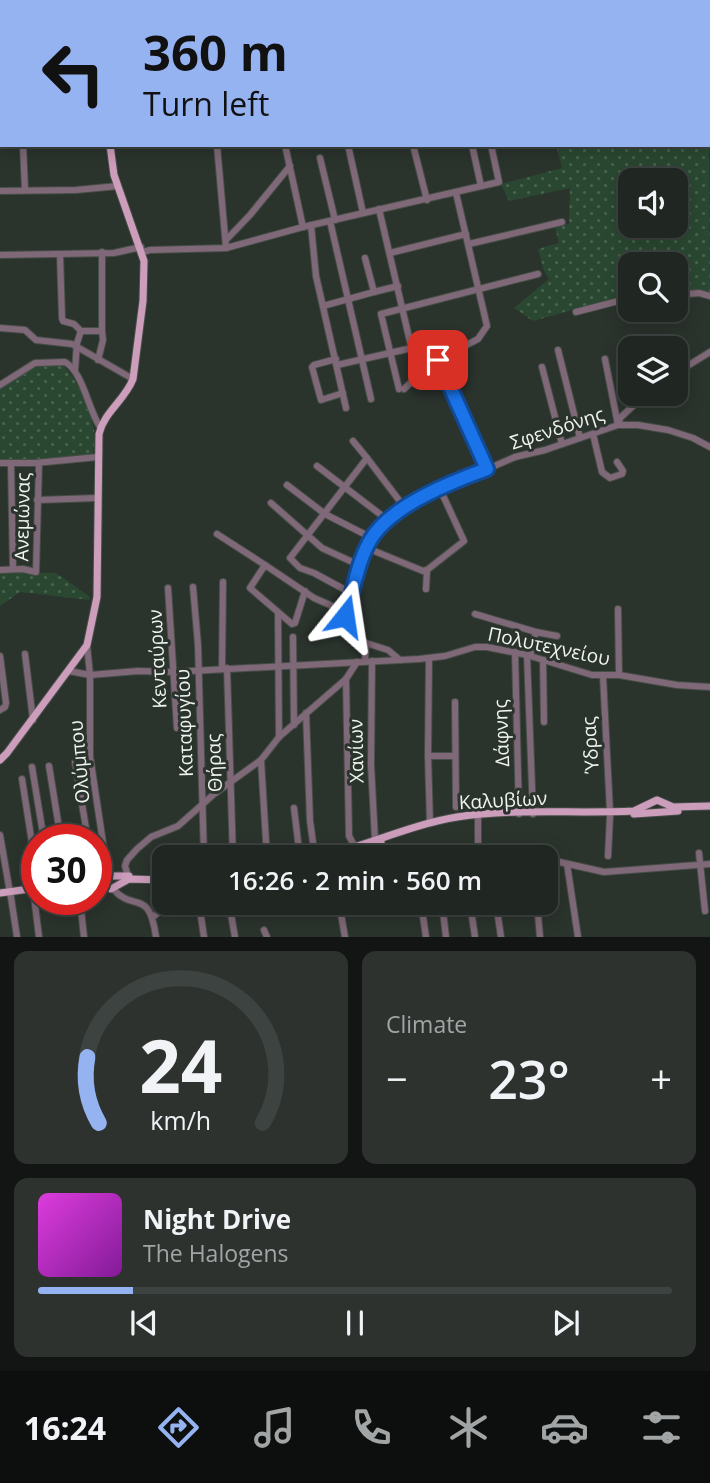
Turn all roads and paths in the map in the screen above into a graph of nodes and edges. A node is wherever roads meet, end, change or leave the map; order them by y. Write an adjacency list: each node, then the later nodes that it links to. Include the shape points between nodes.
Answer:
1 (23, 147): 13 (street)
2 (110, 147): 11 (main road)
3 (217, 147): 23 (street)
4 (285, 147): 10 (street)
5 (348, 147): 18 (street)
6 (414, 147): 16 (street)
7 (471, 147): 12 (street)
8 (491, 147): 12 (street, via 499,182)
9 (320, 158): 19 (street)
10 (290, 166): 21 (street); 23 (street)
11 (118, 186): 13 (street); 25 (main road)
12 (481, 186): 15 (street)
13 (25, 190): 14 (street)
14 (0, 191)
15 (456, 193): 16 (street); 22 (street)
16 (427, 200): 17 (street)
17 (379, 209): 18 (street); 27 (street)
18 (363, 213): 19 (street)
19 (333, 220): 21 (street); 37 (street)
20 (562, 222): 24 (street)
21 (307, 226): 23 (street); 39 (street)
22 (466, 234): 24 (street); 27 (street)
23 (226, 244): 25 (street)
24 (469, 244): 33 (street)
25 (142, 250): 26 (street); 57 (main road, via 144,301)
26 (102, 252): 28 (street); 44 (street)
27 (390, 253): 32 (street)
28 (60, 254): 29 (street); 43 (street, via 62,318)
29 (0, 255)
30 (365, 258): 34 (street)
31 (538, 274): 33 (street)
32 (397, 286): 34 (street); 40 (street)
33 (479, 289): 40 (street); 77 (street, via 487,326 484,333 438,360)
34 (373, 292): 37 (street)
35 (688, 294): 36 (street)
36 (710, 296)
37 (349, 299): 39 (street); 50 (street)
38 (618, 301): 41 (street)
39 (323, 306): 53 (street)
40 (403, 308): 46 (street); 48 (street, via 381,314)
41 (576, 312)
42 (0, 328): 45 (street, via 20,329 36,340)
43 (81, 331): 44 (street); 45 (street)
44 (102, 331): 52 (street)
45 (77, 346): 52 (street); 56 (street)
46 (412, 348): 48 (street); 48 (street, via 418,376 402,389)
47 (558, 350): 66 (street)
48 (391, 352): 50 (street)
49 (710, 352): 54 (street)
50 (362, 359): 53 (street); 60 (street)
51 (605, 359): 63 (street)
52 (98, 360): 57 (street)
53 (336, 362): 59 (street); 59 (street, via 313,368 321,400)
54 (688, 366)
55 (542, 367): 68 (street)
56 (75, 370): 58 (street, via 59,360 35,363); 64 (street)
57 (133, 379): 64 (main road)
58 (0, 385)
59 (343, 393): 62 (street)
60 (371, 399)
61 (633, 406): 63 (street)
62 (346, 408)
63 (618, 425): 65 (street, Σφενδόνης); 69 (street, via 668,430)
64 (100, 427): 70 (main road)
65 (593, 434): 66 (street, Σφενδόνης); 72 (street, via 602,472 610,478 622,474)
66 (580, 438): 68 (street, Σφενδόνης)
67 (353, 441): 71 (street)
68 (562, 444): 77 (street, Σφενδόνης)
69 (710, 447)
70 (97, 457): 74 (street); 81 (main road)
71 (367, 458): 79 (street); 84 (street)
72 (617, 462)
73 (0, 463): 75 (street)
74 (39, 463): 75 (street); 82 (street, Ανεμώνας)
75 (11, 464): 93 (street)
76 (317, 466): 79 (street)
77 (487, 469): 80 (street, Σφενδόνης)
78 (287, 485): 85 (street)
79 (345, 486): 85 (street); 86 (street)
80 (440, 489): 84 (street, Σφενδόνης); 95 (street, via 464,541)
81 (97, 498): 82 (street); 110 (main road, via 97,597)
82 (37, 500): 93 (street, Ανεμώνας, via 36,572)
83 (271, 503): 88 (street)
84 (405, 508): 86 (street, Σφενδόνης)
85 (325, 514): 88 (street); 89 (street)
86 (389, 521): 89 (street, Σφενδόνης)
87 (217, 534): 91 (street)
88 (306, 536): 92 (street); 101 (street, via 289,558)
89 (372, 538): 90 (street, Σφενδόνης)
90 (366, 548): 92 (street, Σφενδόνης); 95 (street)
91 (265, 565): 100 (street); 104 (street, via 250,588)
92 (361, 566): 101 (street, Σφενδόνης)
93 (13, 569): 94 (street)
94 (0, 570)
95 (428, 570): 99 (street)
96 (223, 582): 122 (street, Θήρας)
97 (193, 587): 123 (street, Καταφυγίου)
98 (168, 588): 125 (street, Κενταύρων)
99 (426, 589)
100 (305, 592): 103 (street); 104 (street, via 295,623)
101 (351, 593): 103 (street, Σφενδόνης)
102 (618, 610): 127 (street)
103 (346, 612): 109 (street, via 344,624)
104 (278, 614): 121 (street)
105 (475, 614): 106 (street)
106 (536, 632): 107 (street); 113 (street)
107 (557, 636)
108 (293, 637): 120 (street)
109 (366, 643): 116 (street, via 388,650); 118 (street)
110 (87, 646): 124 (main road); 126 (street, Ολύμπου)
111 (515, 652): 113 (street, Πολυτεχνείου); 115 (street, Πολυτεχνείου, via 475,647); 155 (street, Δάφνης)
112 (25, 654): 134 (street)
113 (528, 655): 117 (street, Πολυτεχνείου); 156 (street)
114 (0, 656): 132 (street, via 5,707)
115 (429, 658): 116 (street, Πολυτεχνείου); 139 (street)
116 (400, 660): 118 (street, Πολυτεχνείου)
117 (543, 660): 128 (street, Πολυτεχνείου); 135 (street)
118 (369, 661): 119 (street, Πολυτεχνείου); 168 (street, Χανίων)
119 (357, 662): 120 (street, Πολυτεχνείου); 129 (street)
120 (292, 665): 121 (street, Πολυτεχνείου); 136 (street)
121 (277, 666): 122 (street, Πολυτεχνείου); 138 (street)
122 (224, 668): 123 (street, Πολυτεχνείου); 147 (street, Θήρας)
123 (198, 670): 125 (street, Πολυτεχνείου); 150 (street, Καταφυγίου)
124 (69, 671): 126 (street, Πολυτεχνείου); 134 (main road)
125 (173, 672): 126 (street, Πολυτεχνείου); 137 (street, Κενταύρων)
126 (90, 674): 140 (street, Ολύμπου)
127 (619, 675): 128 (street, Πολυτεχνείου); 130 (street, Πολυτεχνείου)
128 (603, 676): 157 (street, Ύδρας)
129 (346, 679): 133 (street); 174 (street, via 349,836)
130 (710, 687)
131 (455, 702): 141 (street)
132 (0, 710)
133 (306, 713): 136 (street); 173 (street)
134 (33, 720): 142 (main road)
135 (544, 722)
136 (294, 725): 138 (street)
137 (177, 728)
138 (279, 737): 143 (street)
139 (428, 755): 141 (street); 161 (street)
140 (90, 756): 165 (street, via 75,762); 166 (street, Ολύμπου)
141 (455, 756): 151 (street)
142 (0, 760)
143 (261, 760): 147 (street); 171 (street)
144 (49, 766): 158 (street)
145 (32, 767): 160 (street)
146 (22, 779): 162 (street)
147 (230, 782): 150 (street); 170 (street, Θήρας)
148 (661, 802): 149 (main road, Καλυβίων); 153 (main road, Καλυβίων, via 673,807); 154 (main road, via 664,807)
149 (652, 803): 154 (main road); 157 (main road, Καλυβίων)
150 (202, 804): 169 (street, Καταφυγίου); 185 (street, via 178,826 151,837 137,849 125,866)
151 (456, 807)
152 (294, 808): 172 (street)
153 (710, 808): 154 (main road, Καλυβίων)
154 (657, 812): 157 (main road, Καλυβίων)
155 (519, 814): 156 (main road, Καλυβίων); 161 (main road, Καλυβίων)
156 (533, 814): 157 (main road, Καλυβίων)
157 (610, 814): 159 (main road, Καλυβίων); 179 (street, Ύδρας)
158 (57, 818): 160 (street); 164 (street)
159 (478, 819): 176 (main road, Καλυβίων, via 444,823); 177 (street)
160 (41, 821): 163 (street)
161 (430, 823): 168 (main road, Καλυβίων)
162 (29, 824)
163 (41, 824)
164 (58, 824)
165 (85, 824)
166 (101, 824)
167 (0, 835): 191 (street)
168 (375, 840): 175 (main road, Καλυβίων)
169 (204, 845)
170 (232, 845)
171 (266, 845)
172 (298, 845)
173 (313, 845)
174 (355, 845)
175 (359, 845)
176 (376, 845)
177 (477, 845)
178 (699, 853): 183 (street)
179 (608, 856)
180 (558, 861): 181 (street)
181 (567, 863): 183 (street, via 604,872); 218 (street)
182 (710, 864): 183 (street)
183 (699, 865): 193 (street)
184 (112, 876): 185 (main road)
185 (128, 876): 186 (main road)
186 (152, 877)
187 (152, 878): 188 (main road, via 128,879)
188 (112, 887)
189 (21, 888): 191 (main road)
190 (112, 888): 205 (street, via 145,906)
191 (10, 889): 192 (main road); 206 (street)
192 (0, 891)
193 (705, 911)
194 (37, 915): 207 (street)
195 (82, 915): 208 (street)
196 (155, 915): 205 (street)
197 (201, 915): 210 (street)
198 (231, 915): 211 (street)
199 (341, 915): 212 (street)
200 (423, 915): 213 (street)
201 (443, 915): 214 (street)
202 (472, 915): 215 (street)
203 (498, 915): 216 (street)
204 (538, 915): 217 (street)
205 (153, 917): 209 (street)
206 (17, 937)
207 (39, 937)
208 (84, 937)
209 (156, 937)
210 (204, 937)
211 (235, 937)
212 (345, 937)
213 (426, 937)
214 (446, 937)
215 (475, 937)
216 (501, 937)
217 (540, 937)
218 (578, 937)

